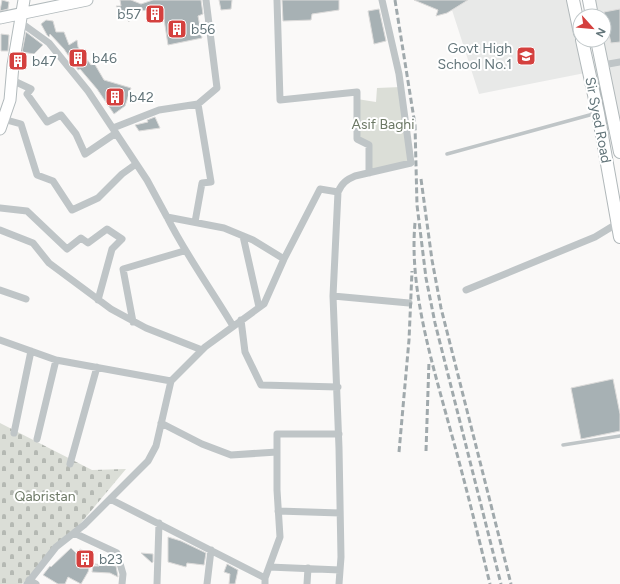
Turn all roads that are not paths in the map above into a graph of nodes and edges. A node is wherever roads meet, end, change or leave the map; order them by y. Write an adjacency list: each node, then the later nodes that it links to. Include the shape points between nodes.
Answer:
1 (24, 0): 6 (street)
2 (87, 0): 6 (street)
3 (206, 0): 14 (street, via 217,88)
4 (277, 0): 21 (street, via 280,100 357,92 357,140 369,145)
5 (382, 0): 21 (street, via 399,74 411,163)
6 (21, 17): 7 (street); 13 (street); 17 (street, via 49,43 88,90)
7 (0, 18)
8 (584, 48): 15 (main road, Sir Syed Road)
9 (587, 48): 25 (lane)
10 (599, 48): 12 (main road, Sir Syed Road)
11 (620, 62): 12 (street)
12 (603, 65): 18 (main road, Sir Syed Road)
13 (12, 80): 16 (street, via 10,100); 17 (street, via 31,89 27,94 47,122 61,115 76,134 85,154)
14 (198, 104): 17 (street, via 160,110); 26 (street, via 211,182 202,183)
15 (598, 113): 19 (lane); 25 (main road, Sir Syed Road)
16 (1, 124): 20 (street, via 21,124 37,176 53,181 72,210 98,198)
17 (115, 130): 20 (street)
18 (620, 152)
19 (447, 154)
20 (136, 164): 24 (street)
21 (369, 173): 22 (street, via 347,179)
22 (338, 192): 31 (street, via 320,189); 34 (street)
23 (0, 208): 36 (street, via 27,211 67,249 81,238 88,243 107,229 122,239 112,250)
24 (167, 217): 26 (street); 30 (street)
25 (619, 221): 29 (main road, Sir Syed Road); 33 (street, via 594,236)
26 (195, 222): 28 (street, via 224,228)
27 (0, 230): 36 (street, via 33,243 49,263)
28 (244, 236): 31 (street); 38 (street)
29 (620, 237)
30 (184, 251): 40 (street, via 123,269); 41 (street, via 215,294)
31 (284, 259): 38 (street, via 264,304)
32 (0, 290): 35 (street)
33 (466, 290)
34 (333, 296): 37 (street); 48 (street)
35 (26, 299)
36 (98, 300): 40 (street)
37 (409, 303)
38 (259, 307): 39 (street)
39 (241, 320): 41 (street); 48 (street, via 246,352 261,385)
40 (134, 322): 43 (street)
41 (233, 326): 43 (street)
42 (0, 340): 44 (street)
43 (202, 350): 47 (street)
44 (31, 351): 45 (street); 50 (street)
45 (56, 360): 46 (street); 53 (street)
46 (97, 367): 47 (street); 56 (street)
47 (172, 381): 49 (street)
48 (338, 387): 51 (street)
49 (161, 423): 55 (street, via 202,444 231,455); 57 (street, via 156,446 148,461)
50 (14, 433)
51 (339, 434): 55 (street, via 277,434); 59 (street)
52 (620, 436): 54 (lane)
53 (37, 439)
54 (563, 445)
55 (277, 452): 58 (street)
56 (70, 464)
57 (110, 499): 60 (street); 61 (street)
58 (278, 511): 59 (street); 63 (street, via 280,537)
59 (340, 513): 65 (street)
60 (159, 523): 62 (street); 70 (street)
61 (74, 533): 67 (street, via 56,547); 69 (street, via 117,553 123,574)
62 (211, 550): 66 (street); 71 (street)
63 (269, 567): 64 (street); 66 (street)
64 (308, 568): 65 (street); 72 (street)
65 (340, 570): 73 (street)
66 (265, 581)
67 (28, 582): 68 (street)
68 (36, 584)
69 (122, 584)
70 (157, 584)
71 (207, 584)
72 (307, 584)
73 (339, 584)

